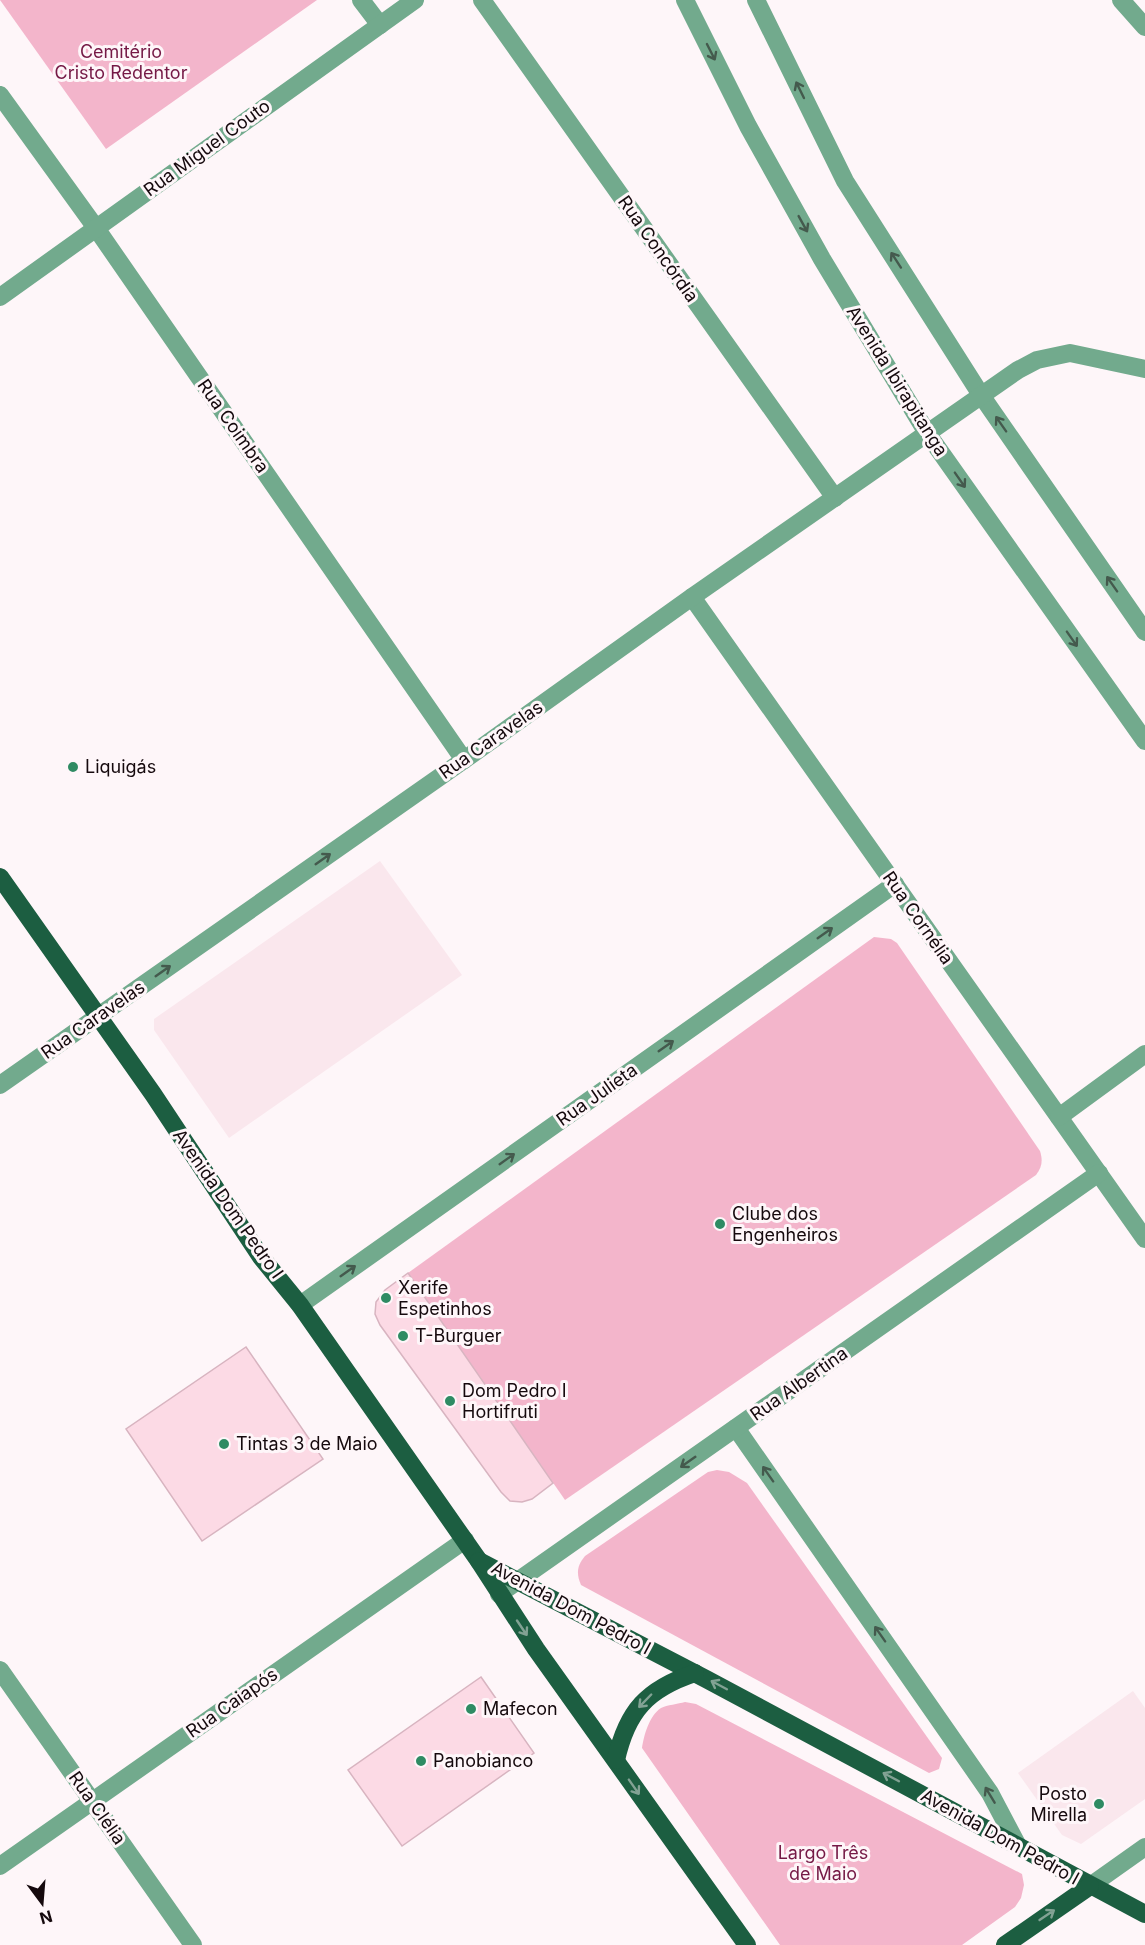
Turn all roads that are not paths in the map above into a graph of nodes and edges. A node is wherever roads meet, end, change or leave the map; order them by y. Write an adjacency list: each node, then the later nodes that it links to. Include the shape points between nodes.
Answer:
1 (361, 0): 7 (street)
2 (415, 0): 7 (street, Rua Miguel Couto)
3 (482, 0): 15 (street, Rua Concórdia)
4 (685, 0): 14 (street, Avenida Ibirapitanga, one-way to 14, via 748,126 822,259)
5 (756, 0): 13 (street, one-way to 5, via 845,181)
6 (1121, 0): 8 (street)
7 (380, 25): 10 (street, Rua Miguel Couto)
8 (1145, 27)
9 (0, 95): 10 (street, Rua Coimbra)
10 (96, 228): 11 (street, Rua Miguel Couto); 19 (street, Rua Coimbra)
11 (0, 297)
12 (1145, 369): 13 (street, Rua Caravelas, via 1071,352 1037,360)
13 (981, 395): 14 (street, Rua Caravelas); 17 (street, one-way to 13)
14 (927, 433): 15 (street, Rua Caravelas); 18 (street, Avenida Ibirapitanga, one-way to 18)
15 (835, 498): 16 (street, Rua Caravelas)
16 (692, 597): 19 (street, Rua Caravelas); 21 (street, Rua Cornélia)
17 (1145, 632)
18 (1145, 741)
19 (464, 760): 22 (street, Rua Caravelas, one-way to 19)
20 (0, 878): 22 (main road, Avenida Dom Pedro I)
21 (895, 884): 25 (street, Rua Cornélia); 28 (street, Rua Julieta, one-way to 21)
22 (98, 1016): 24 (street, Rua Caravelas); 28 (main road, Avenida Dom Pedro I, via 261,1257)
23 (1145, 1054): 25 (street)
24 (0, 1085)
25 (1059, 1117): 26 (street, Rua Cornélia)
26 (1099, 1173): 27 (street, Rua Cornélia); 29 (street, Rua Albertina)
27 (1145, 1239)
28 (300, 1305): 30 (main road, Avenida Dom Pedro I)
29 (736, 1428): 32 (street, Rua Albertina, one-way to 32); 38 (street, one-way to 29, via 990,1793)
30 (465, 1540): 31 (main road, Avenida Dom Pedro I); 37 (street, Rua Caiapós)
31 (479, 1561): 32 (main road, Avenida Dom Pedro I); 33 (main road)
32 (519, 1581): 33 (street, Rua Albertina); 35 (main road, Avenida Dom Pedro I)
33 (499, 1594): 36 (main road, one-way to 36)
34 (0, 1670): 37 (street, Rua Clélia)
35 (695, 1673): 36 (main road, one-way to 36, via 671,1681 650,1695 621,1736); 38 (main road, Avenida Dom Pedro I, one-way to 35)
36 (616, 1760): 44 (main road, one-way to 44)
37 (92, 1801): 40 (street, Rua Caiapós); 43 (street, Rua Clélia)
38 (1018, 1846): 41 (main road, Avenida Dom Pedro I)
39 (1145, 1847): 41 (street)
40 (0, 1866)
41 (1090, 1886): 42 (main road, Avenida Dom Pedro I); 45 (main road, one-way to 41)
42 (1145, 1914)
43 (193, 1945)
44 (747, 1945)
45 (1005, 1945)

